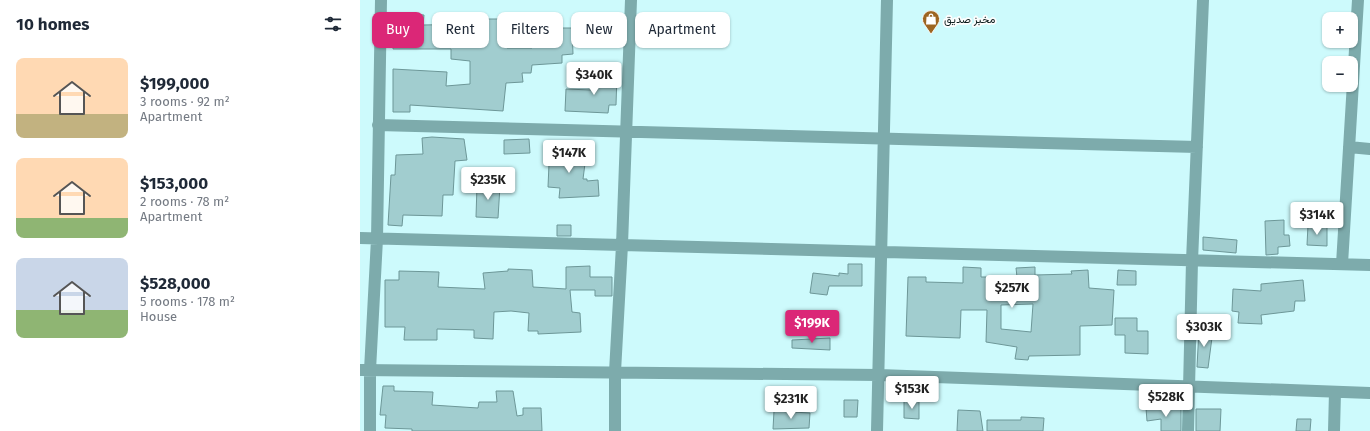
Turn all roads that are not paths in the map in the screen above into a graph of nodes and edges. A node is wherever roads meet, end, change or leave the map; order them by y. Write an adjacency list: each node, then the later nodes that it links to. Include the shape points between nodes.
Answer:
1 (381, 0): 6 (street)
2 (631, 0): 7 (street)
3 (887, 0): 8 (street)
4 (1203, 0): 9 (street)
5 (1358, 0): 10 (street)
6 (378, 125): 7 (street); 13 (street)
7 (627, 131): 8 (street); 14 (street)
8 (884, 137): 9 (street); 15 (street)
9 (1197, 147): 16 (street)
10 (1349, 147): 11 (street); 17 (street)
11 (1370, 149)
12 (360, 238): 13 (street)
13 (377, 239): 14 (street); 19 (street)
14 (622, 246): 15 (street); 20 (street)
15 (882, 252): 16 (street); 21 (street)
16 (1192, 261): 17 (street); 22 (street)
17 (1342, 264): 18 (street)
18 (1370, 265)
19 (365, 370): 20 (street); 25 (street)
20 (615, 372): 21 (street); 26 (street)
21 (879, 375): 22 (street); 27 (street)
22 (1189, 386): 23 (street); 28 (street)
23 (1335, 392): 24 (street); 29 (street)
24 (1370, 393)
25 (370, 431)
26 (615, 431)
27 (878, 431)
28 (1188, 431)
29 (1334, 431)

